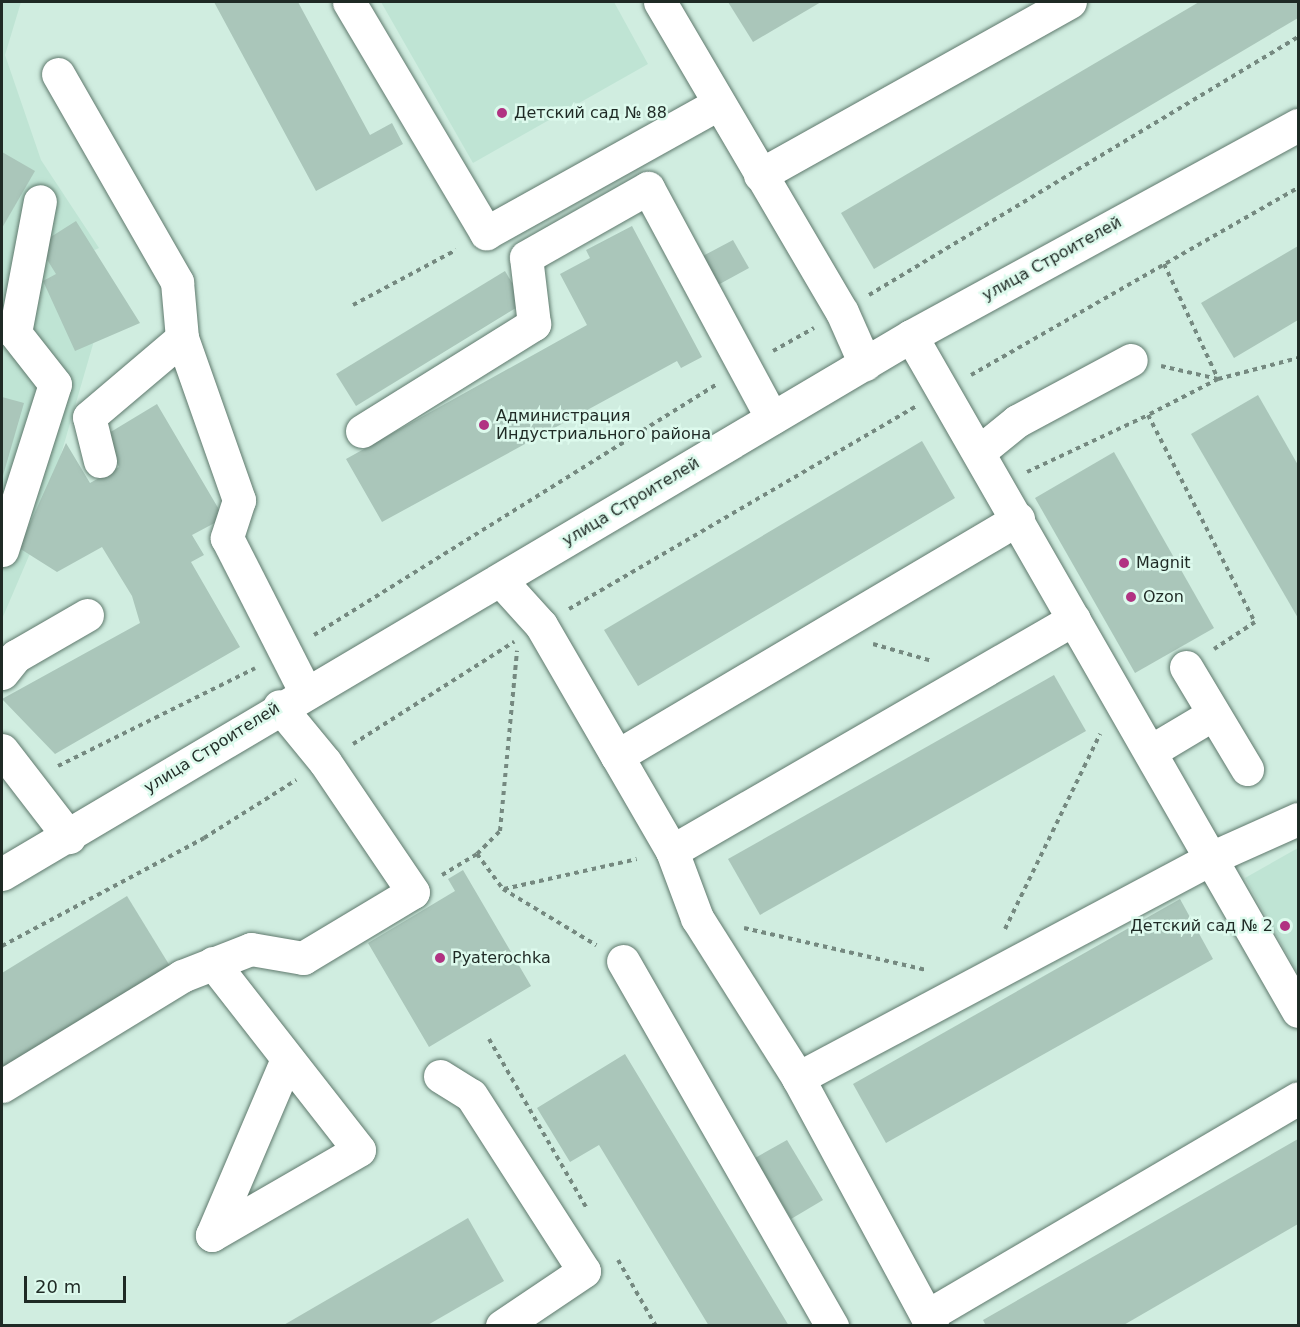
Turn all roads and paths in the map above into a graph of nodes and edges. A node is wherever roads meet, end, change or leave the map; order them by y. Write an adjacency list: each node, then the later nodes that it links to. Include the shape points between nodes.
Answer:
1 (348, 2): 11 (street)
2 (660, 2): 6 (street)
3 (1070, 2): 8 (street)
4 (1299, 37): 14 (path)
5 (58, 74): 17 (street, via 177,282)
6 (718, 104): 8 (street); 11 (street)
7 (1299, 125): 16 (street, улица Строителей)
8 (760, 175): 14 (street)
9 (1299, 188): 12 (path)
10 (40, 201): 15 (street)
11 (486, 233): 13 (path)
12 (1164, 264): 22 (path); 23 (path)
13 (353, 305)
14 (842, 312): 20 (street); 21 (path)
15 (8, 333): 31 (street, via 56,384)
16 (912, 336): 20 (street, улица Строителей); 23 (street)
17 (182, 338): 28 (street, via 88,417); 37 (street, via 239,500 227,538)
18 (1299, 358): 22 (path)
19 (1131, 360): 22 (path); 27 (street, via 1017,421)
20 (865, 364): 25 (street, улица Строителей)
21 (742, 368): 25 (street); 26 (street, via 648,188 526,256 534,324); 37 (path)
22 (1218, 379): 24 (path)
23 (945, 389): 27 (street); 35 (path)
24 (1148, 415): 29 (path); 38 (path, via 1255,622)
25 (772, 418): 32 (street, улица Строителей)
26 (362, 431)
27 (980, 451): 29 (street)
28 (100, 461)
29 (999, 485): 30 (street)
30 (1018, 519): 34 (street); 36 (street)
31 (2, 550)
32 (502, 582): 35 (street); 42 (street, улица Строителей)
33 (87, 615): 39 (street, via 16,656)
34 (1074, 620): 40 (street); 41 (street)
35 (541, 625): 46 (street)
36 (828, 631): 40 (path); 46 (street)
37 (286, 653): 42 (street); 49 (path)
38 (1186, 667): 43 (street)
39 (2, 673)
40 (979, 674): 52 (street)
41 (1119, 695): 45 (street); 62 (path)
42 (292, 699): 47 (street); 51 (street, улица Строителей)
43 (1213, 714): 45 (street); 48 (street)
44 (2, 750): 49 (street)
45 (1151, 751): 54 (street)
46 (617, 756): 52 (street)
47 (325, 762): 53 (path, via 518,640 500,831); 57 (street); 59 (path, via 204,838)
48 (1247, 769)
49 (24, 780): 51 (street)
50 (1299, 819): 54 (street)
51 (69, 837): 55 (street, улица Строителей)
52 (672, 851): 56 (path); 58 (street)
53 (477, 854): 56 (path); 57 (path)
54 (1213, 857): 62 (street); 63 (street)
55 (2, 873)
56 (503, 889): 60 (path)
57 (413, 892): 61 (street, via 303,958 251,949)
58 (698, 918): 62 (path); 67 (street)
59 (2, 946)
60 (623, 961): 75 (street)
61 (213, 963): 65 (street); 68 (street, via 182,975)
62 (979, 982): 67 (street)
63 (1299, 1011)
64 (489, 1039): 70 (path)
65 (287, 1059): 65 (street, via 359,1150 212,1235 268,1103)
66 (440, 1076): 73 (street, via 471,1095 584,1271)
67 (798, 1078): 72 (street)
68 (2, 1086)
69 (1299, 1098): 72 (street)
70 (590, 1212)
71 (614, 1253): 74 (path)
72 (929, 1321)
73 (502, 1326)
74 (656, 1326)
75 (832, 1326)

